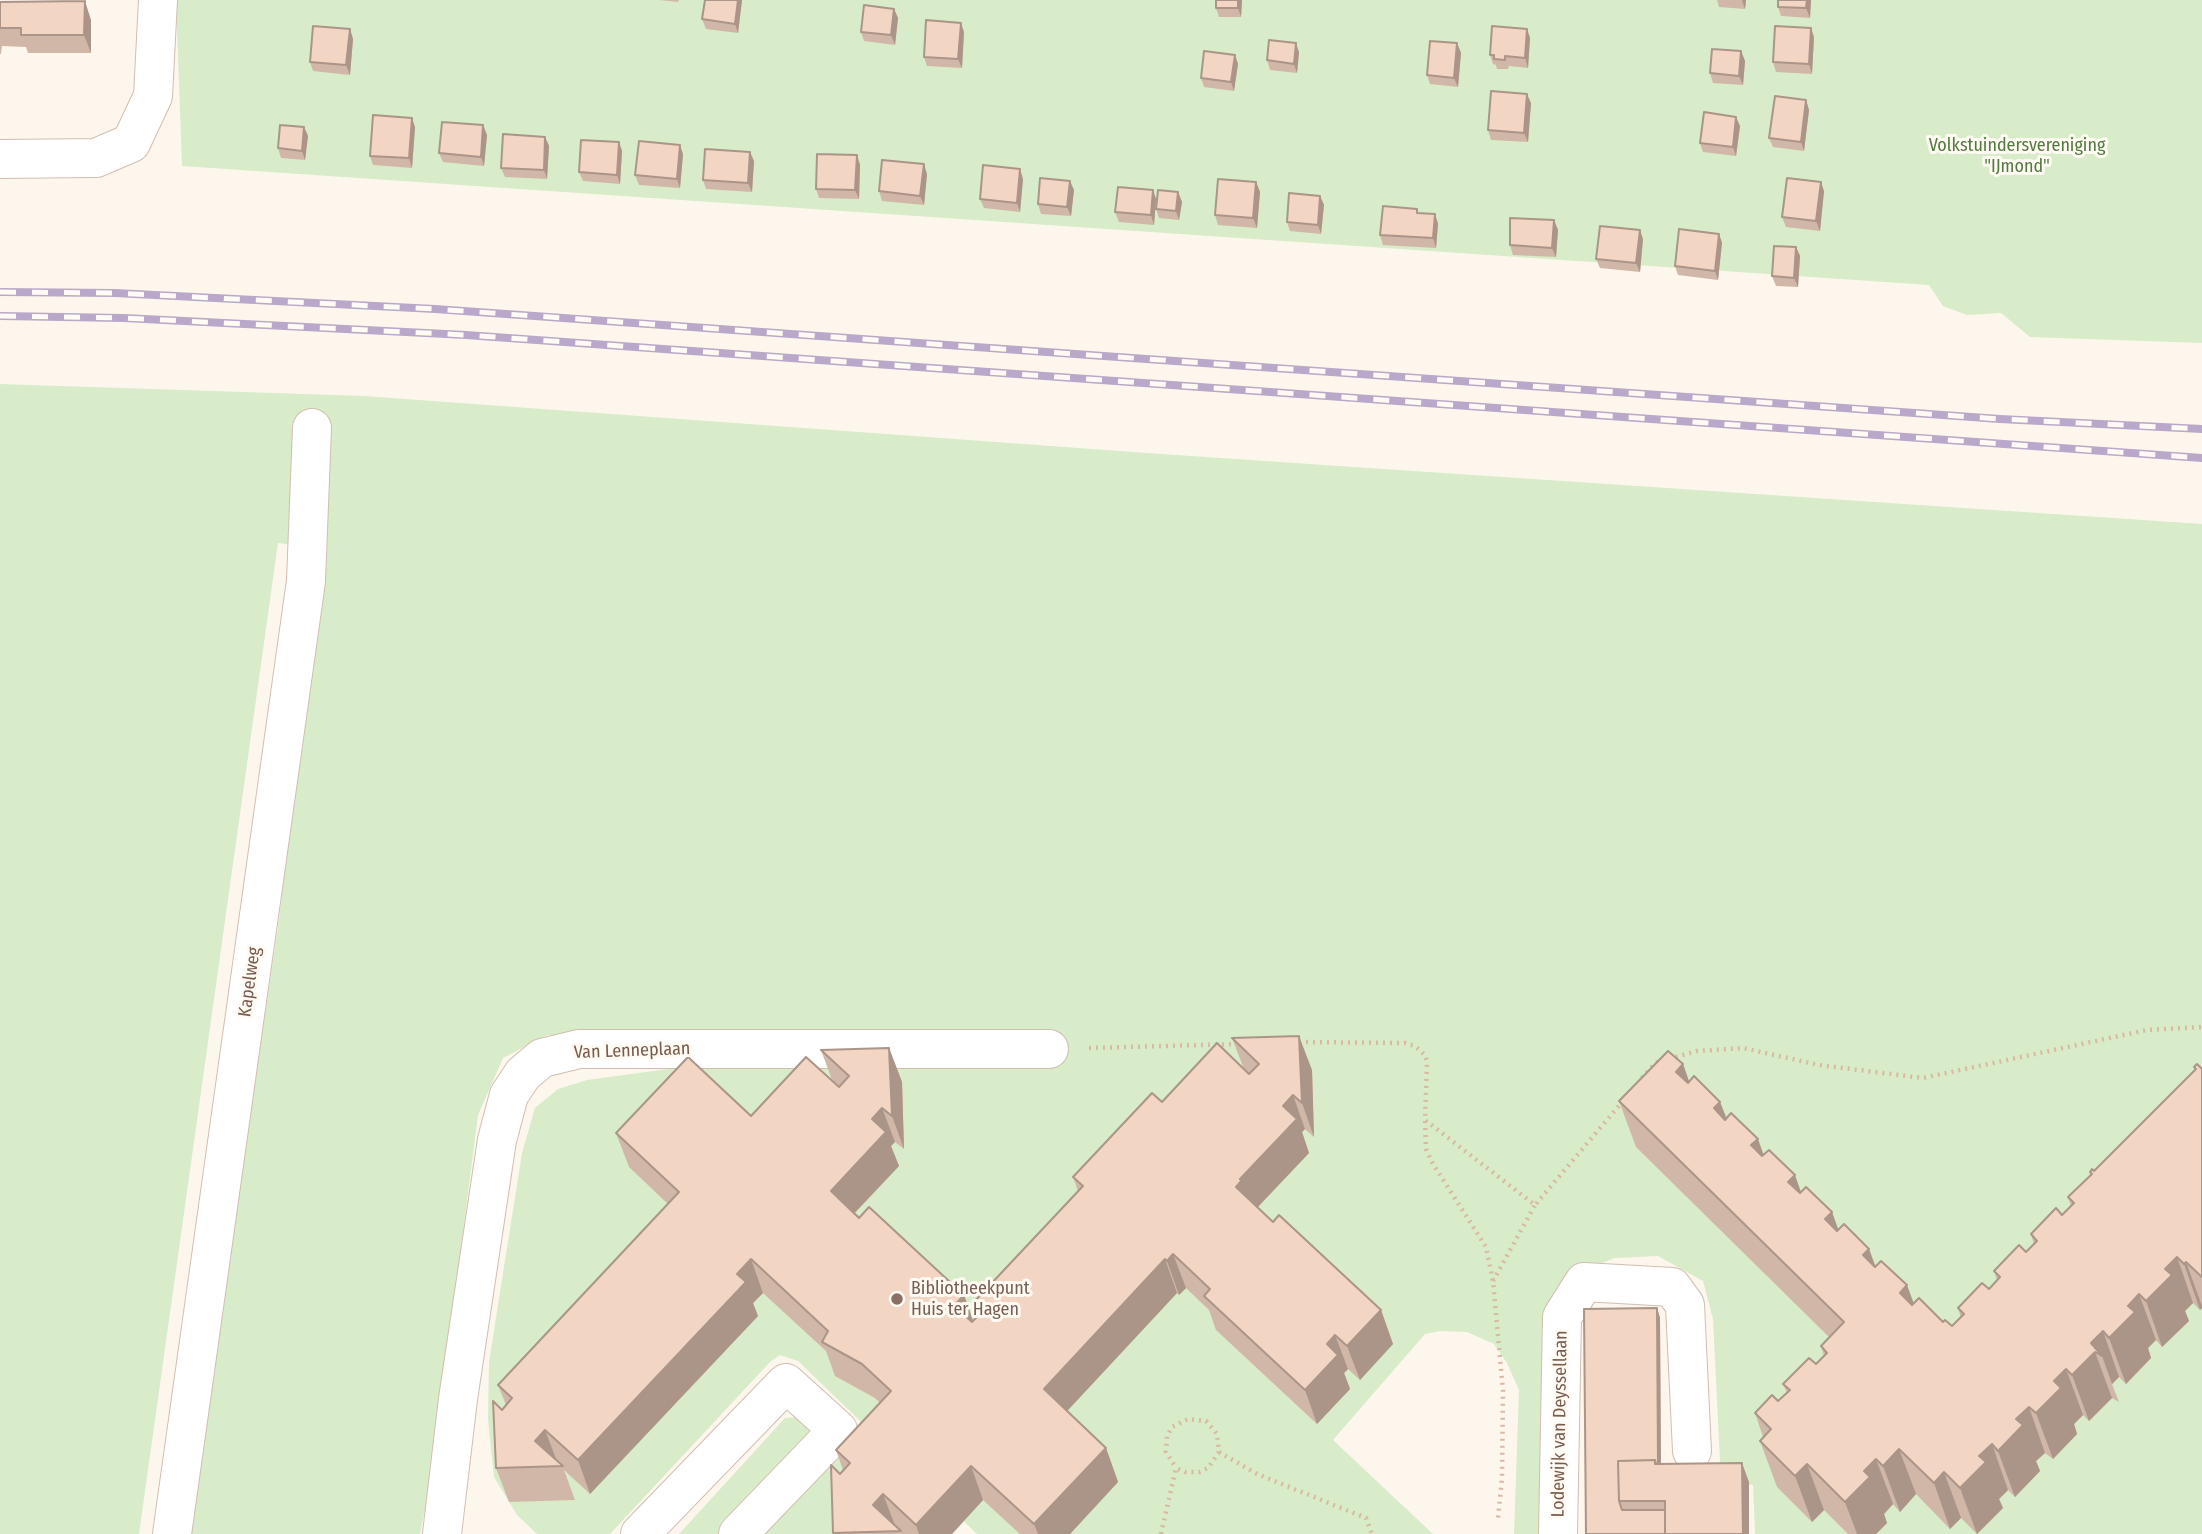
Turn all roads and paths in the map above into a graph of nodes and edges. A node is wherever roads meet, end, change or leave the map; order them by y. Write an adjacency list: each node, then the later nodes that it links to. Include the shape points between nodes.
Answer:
1 (158, 0): 2 (street, via 153,96 131,143 96,158)
2 (0, 159)
3 (312, 428): 17 (street, Kapelweg, via 306,581)
4 (2202, 1027): 8 (path, via 2147,1030 1923,1078 1819,1065 1743,1048 1697,1051 1655,1063)
5 (1294, 1042): 10 (path, via 1405,1042 1415,1046 1427,1062)
6 (1240, 1044): 7 (path)
7 (1049, 1049): 18 (street, Van Lenneplaan, via 579,1049 542,1058 523,1074 509,1095 497,1140)
8 (1638, 1083)
9 (1629, 1093): 11 (path)
10 (1425, 1120): 11 (path); 12 (path, via 1426,1149 1486,1247)
11 (1535, 1205): 12 (path)
12 (1493, 1281): 16 (path, via 1503,1391)
13 (1692, 1451): 23 (street, Lodewijk van Deyssellaan, via 1685,1305 1672,1287 1584,1282 1562,1317)
14 (1219, 1452): 15 (path, via 1208,1468 1199,1472); 15 (path, via 1217,1434 1206,1422 1179,1422 1171,1427 1165,1442); 22 (path, via 1257,1474 1367,1518)
15 (1177, 1468): 21 (path)
16 (1498, 1518)
17 (172, 1534)
18 (442, 1534)
19 (640, 1534): 20 (street, via 786,1383 838,1430)
20 (738, 1534)
21 (1161, 1534)
22 (1372, 1534)
23 (1558, 1534)

